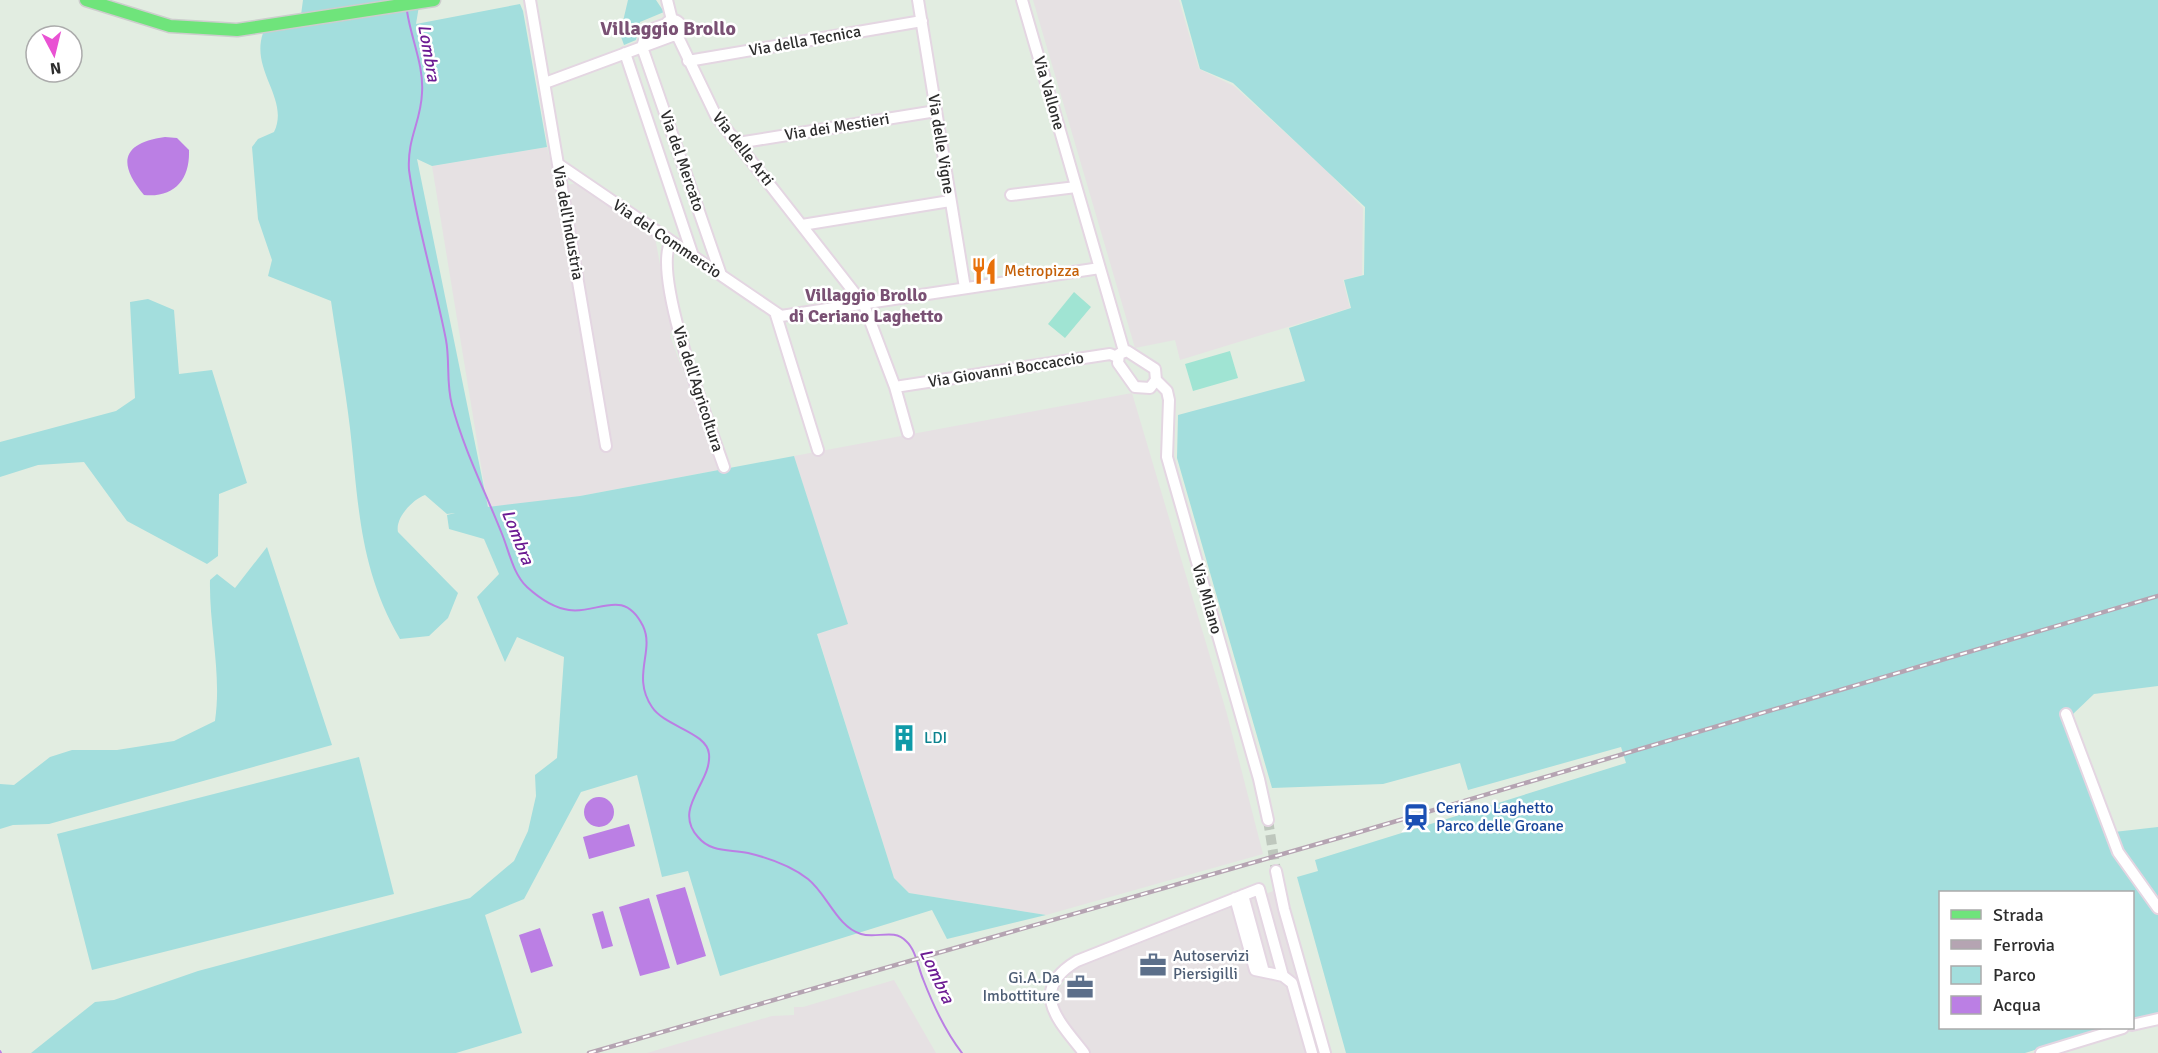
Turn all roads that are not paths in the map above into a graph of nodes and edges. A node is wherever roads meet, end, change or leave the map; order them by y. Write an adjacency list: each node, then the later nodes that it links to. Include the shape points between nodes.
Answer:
1 (86, 0): 2 (main road, via 170,26 218,30 270,26)
2 (434, 0)
3 (530, 0): 13 (street, Via dell'Industria)
4 (667, 0): 8 (street)
5 (918, 0): 7 (street, Via delle Vigne)
6 (1022, 0): 17 (street, Via Vallone)
7 (922, 21): 12 (street, Via della Tecnica); 14 (street, Via delle Vigne)
8 (669, 22): 9 (street, Via delle Arti, via 681,25); 10 (street, via 647,31)
9 (675, 35): 10 (street); 12 (street, Via delle Arti)
10 (642, 47): 11 (street); 24 (street, Via del Mercato)
11 (625, 53): 13 (street); 22 (street, Via del Mercato)
12 (688, 61): 15 (street, Via delle Arti, via 716,116)
13 (545, 82): 16 (street, Via dell'Industria)
14 (936, 111): 15 (street, Via dei Mestieri); 19 (street, Via delle Vigne)
15 (738, 143): 20 (street, Via delle Arti)
16 (558, 164): 21 (street, Via del Commercio); 32 (street, Via dell'Industria)
17 (1076, 187): 18 (street); 23 (street, Via Vallone)
18 (1011, 195)
19 (950, 201): 20 (street); 25 (street, Via delle Vigne)
20 (802, 225): 26 (street, Via delle Arti)
21 (671, 241): 22 (street, Via del Commercio); 34 (street, Via dell'Agricoltura, via 666,254 677,330)
22 (693, 256): 24 (street, Via del Commercio)
23 (1100, 268): 25 (street); 28 (street)
24 (721, 275): 27 (street, Via del Commercio)
25 (965, 288): 26 (street)
26 (864, 304): 27 (street, via 786,317); 30 (street, Via delle Arti)
27 (776, 315): 33 (street)
28 (1121, 354): 29 (street, Via Milano, via 1151,366); 29 (street, via 1118,363 1135,387 1150,388); 30 (street, Via Giovanni Boccaccio)
29 (1156, 380): 36 (street, Via Milano, via 1167,391 1169,400 1167,457)
30 (895, 387): 31 (street, Via delle Arti)
31 (908, 433)
32 (606, 446)
33 (818, 450)
34 (724, 467)
35 (2066, 714): 39 (street, via 2118,852)
36 (1268, 820)
37 (1276, 871): 46 (street)
38 (1239, 897): 40 (street, via 1264,972); 40 (street, via 1258,889); 44 (street, via 1062,971 1053,984 1054,1011 1062,1028)
39 (2158, 908)
40 (1283, 976): 45 (street, via 1292,983)
41 (2158, 1019): 42 (street)
42 (2134, 1025)
43 (2120, 1029): 47 (street)
44 (1084, 1053)
45 (1312, 1053)
46 (1325, 1053)
47 (2041, 1053)

